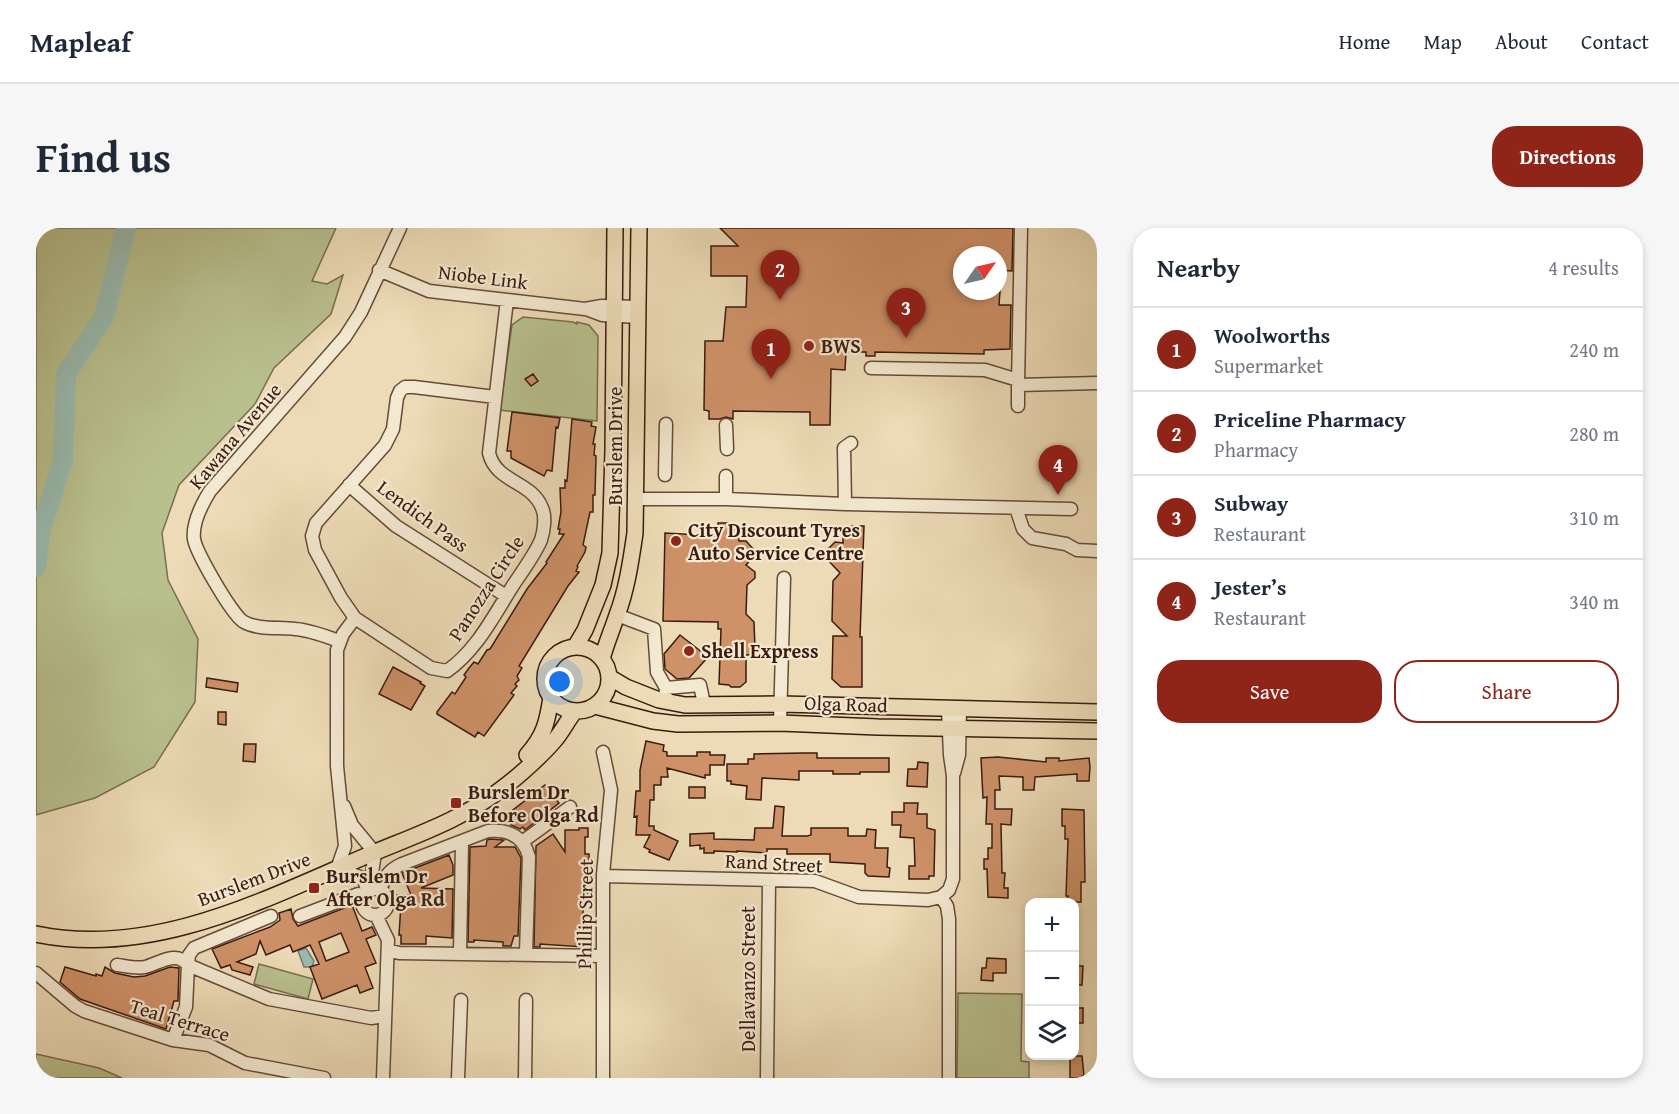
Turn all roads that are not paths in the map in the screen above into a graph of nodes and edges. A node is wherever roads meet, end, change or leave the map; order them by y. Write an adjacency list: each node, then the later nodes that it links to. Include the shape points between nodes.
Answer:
1 (400, 228): 5 (street, Kawana Avenue)
2 (615, 228): 7 (main road, Burslem Drive)
3 (639, 228): 8 (main road, Burslem Drive)
4 (1021, 228): 10 (street)
5 (379, 270): 6 (street, Niobe Link, via 429,291); 33 (street, Kawana Avenue, via 345,337 210,491 195,527 198,551 232,611 243,622 309,631)
6 (507, 300): 7 (street, Niobe Link, via 585,309 602,315); 12 (street, Panozza Circle)
7 (614, 311): 8 (street, Niobe Link); 28 (main road, Burslem Drive, via 610,553)
8 (638, 312): 21 (main road, Burslem Drive)
9 (871, 368): 10 (street, via 985,370)
10 (1018, 383): 11 (street); 13 (street)
11 (1097, 383)
12 (495, 397): 20 (street, Panozza Circle, via 405,387 397,398 390,437); 29 (street, Panozza Circle, via 491,462 534,495 542,507 544,521 541,539)
13 (1018, 406)
14 (666, 424): 18 (street)
15 (726, 425): 17 (street)
16 (851, 443): 23 (street, via 844,448)
17 (727, 449)
18 (665, 475)
19 (726, 476): 22 (street)
20 (350, 485): 29 (street, Lendich Pass, via 396,526); 31 (street, Panozza Circle, via 316,524 312,536 315,550)
21 (636, 499): 22 (street); 28 (main road, via 628,500 621,509 615,567); 30 (main road, Burslem Drive, via 634,543)
22 (726, 499): 23 (street)
23 (845, 504): 24 (street)
24 (1016, 508): 25 (street); 26 (street, via 1023,529 1032,538)
25 (1071, 509)
26 (1097, 551)
27 (784, 578): 39 (street)
28 (603, 585): 32 (main road, Burslem Drive)
29 (506, 596): 31 (street, Panozza Circle, via 471,649 447,671 431,668)
30 (617, 615): 32 (main road, via 597,620); 35 (main road, Burslem Drive); 37 (street, via 654,629 657,672)
31 (355, 618): 33 (street)
32 (585, 630): 34 (main road, Burslem Drive)
33 (339, 641): 50 (street)
34 (575, 647): 35 (main road, via 585,648); 38 (main road, Burslem Drive, via 557,654 550,662 545,680)
35 (602, 659): 36 (main road)
36 (609, 677): 37 (main road, Olga Road, via 637,692); 40 (main road, via 606,694)
37 (668, 697): 39 (main road, Olga Road, via 704,704); 45 (main road, via 683,716)
38 (551, 698): 42 (main road); 49 (main road, Burslem Drive, via 538,742 518,764)
39 (781, 704): 41 (main road, Olga Road); 44 (street)
40 (595, 706): 42 (main road); 45 (main road, Olga Road, via 653,721)
41 (954, 709): 43 (main road, Olga Road); 46 (street)
42 (575, 711): 49 (main road, Burslem Drive, via 554,741)
43 (1097, 712)
44 (780, 723): 45 (main road, Olga Road); 46 (main road, Olga Road)
45 (738, 725)
46 (954, 728): 47 (main road, Olga Road); 59 (street, via 959,755 953,776 953,879)
47 (1097, 730)
48 (603, 752): 56 (street, Phillip Street, via 611,790)
49 (505, 787): 54 (main road, Burslem Drive, via 454,819)
50 (339, 794): 54 (street, via 352,825); 55 (street, via 345,846)
51 (570, 807): 53 (street)
52 (462, 842): 53 (street, via 500,830 512,833); 58 (street, via 391,870); 65 (street)
53 (522, 842): 66 (street, via 529,857)
54 (375, 853): 55 (main road, Burslem Drive); 58 (street)
55 (337, 868): 58 (street, via 363,878); 63 (main road, Burslem Drive, via 228,913 165,933 100,939)
56 (603, 876): 57 (street, Rand Street); 67 (street, Phillip Street)
57 (769, 880): 59 (street, Rand Street, via 815,881 860,897); 80 (street, Dellavanzo Street)
58 (371, 892): 60 (street, via 365,910); 60 (street, via 386,895 388,904 384,912); 62 (street)
59 (941, 897): 81 (street, via 949,919)
60 (376, 915): 64 (street, via 388,940)
61 (272, 916): 69 (street, via 194,948)
62 (300, 916)
63 (36, 934)
64 (387, 950): 65 (street); 73 (street)
65 (460, 952): 66 (street)
66 (526, 953): 67 (street)
67 (603, 956): 79 (street, Phillip Street)
68 (117, 965): 69 (street, via 143,967 176,957)
69 (188, 965): 73 (street, via 269,999 371,1018); 74 (street, via 186,1006)
70 (36, 973): 74 (street, Teal Terrace, via 84,1011)
71 (461, 1000): 77 (street)
72 (526, 1000): 78 (street)
73 (385, 1016): 76 (street)
74 (173, 1040): 75 (street, Teal Terrace, via 209,1046 245,1063)
75 (324, 1078)
76 (383, 1078)
77 (458, 1078)
78 (525, 1078)
79 (603, 1078)
80 (767, 1078)
81 (949, 1078)

